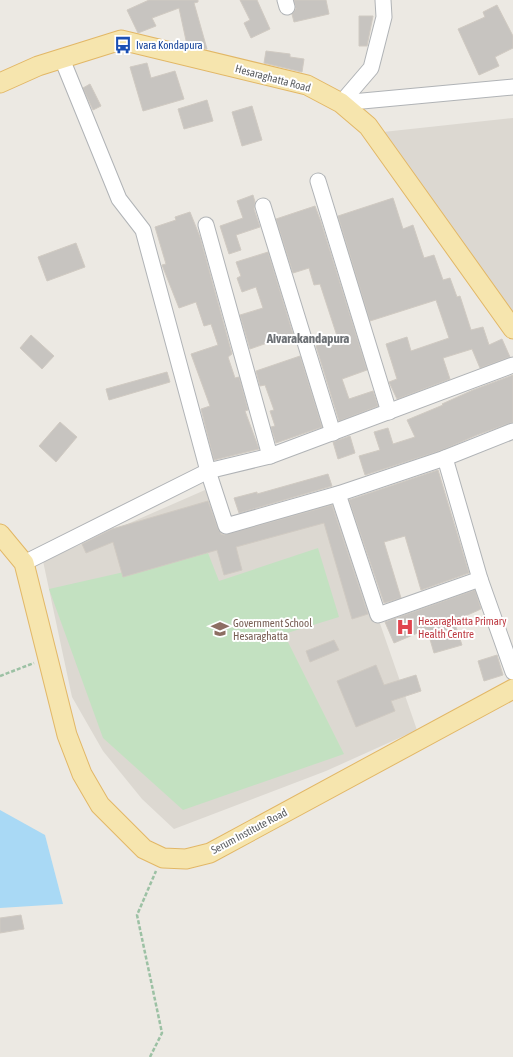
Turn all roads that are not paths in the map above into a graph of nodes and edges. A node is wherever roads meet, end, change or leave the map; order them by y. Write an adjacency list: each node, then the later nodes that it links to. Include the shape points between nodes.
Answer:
1 (383, 0): 5 (street, via 384,17 371,68)
2 (62, 59): 3 (main road, Hesaraghatta Road, via 38,66); 5 (main road, Hesaraghatta Road, via 121,40 307,85); 16 (street, via 119,199 143,230)
3 (0, 83)
4 (513, 87): 5 (street)
5 (341, 103): 9 (main road, Hesaraghatta Road, via 368,126)
6 (318, 181): 11 (street)
7 (263, 206): 13 (street)
8 (206, 225): 14 (street)
9 (513, 329)
10 (513, 365): 11 (street)
11 (389, 412): 13 (street)
12 (513, 431): 15 (street)
13 (333, 433): 14 (street)
14 (270, 456): 16 (street)
15 (446, 458): 17 (street); 20 (street)
16 (208, 470): 17 (street, via 226,526); 19 (street)
17 (338, 494): 20 (street, via 378,615)
18 (0, 534): 19 (main road, Serum Institute Road)
19 (24, 563): 22 (main road, Serum Institute Road, via 67,735 82,774 100,805 144,849 163,858 186,859 210,853)
20 (480, 579): 21 (street)
21 (513, 672)
22 (513, 689)

